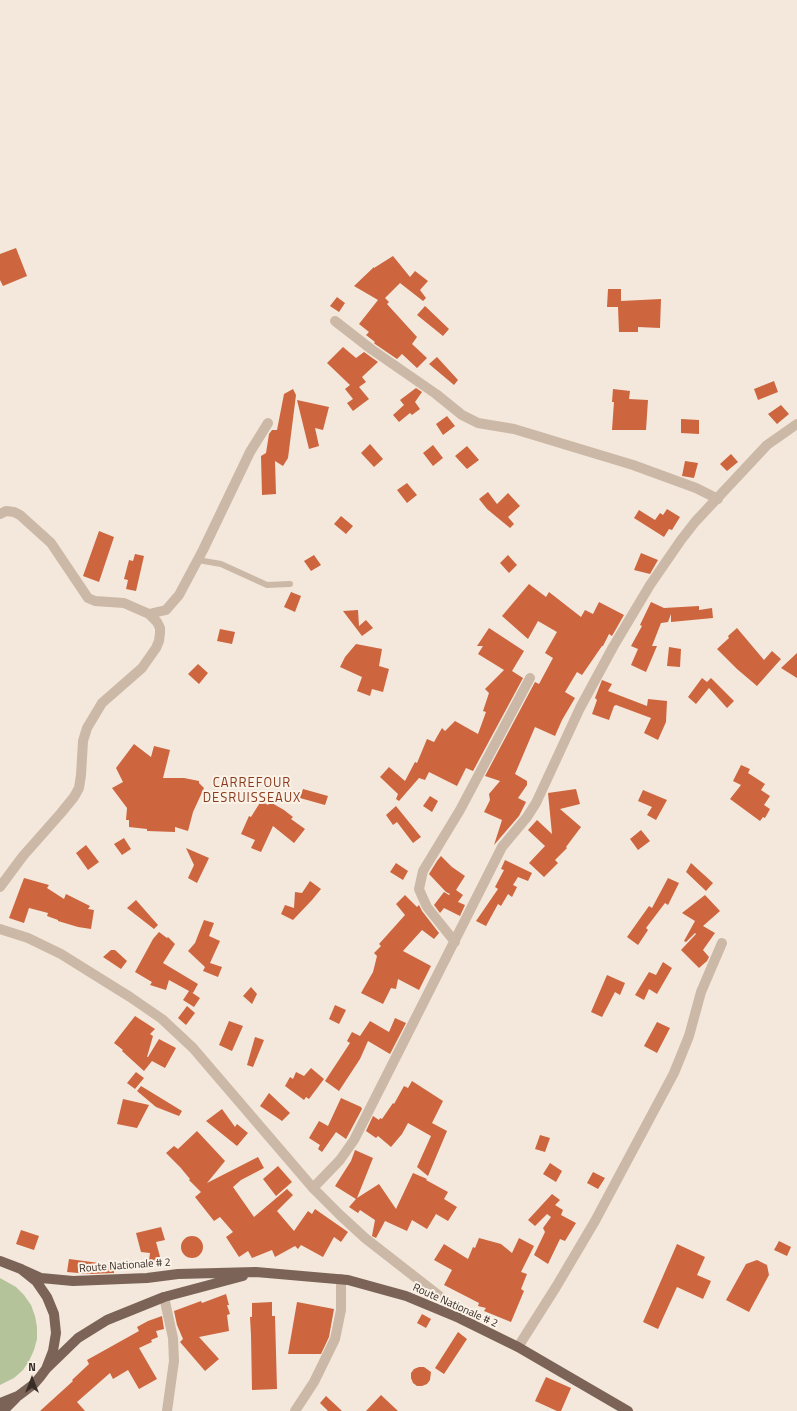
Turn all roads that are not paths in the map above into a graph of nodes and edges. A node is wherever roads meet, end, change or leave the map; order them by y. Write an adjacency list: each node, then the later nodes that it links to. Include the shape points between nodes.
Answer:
1 (335, 321): 4 (street, via 462,415 478,422 514,429 633,465 696,488)
2 (268, 422): 6 (street, via 250,452)
3 (797, 424): 4 (street, via 767,445)
4 (718, 499): 12 (street, via 695,522 646,591 580,708 536,803 502,847)
5 (0, 514): 8 (street, via 6,511 20,515 51,543 88,598 95,601 124,603)
6 (198, 560): 7 (lane, via 221,564 268,585); 8 (street, via 187,583 173,603 166,610)
7 (290, 584)
8 (149, 614): 10 (street, via 160,628 159,641 142,668 102,703 87,728 83,741 79,788)
9 (530, 678): 12 (street, via 420,880 420,889 427,907)
10 (0, 886)
11 (0, 929): 14 (street, via 28,938 61,954 162,1019 193,1048)
12 (455, 942): 14 (street, via 354,1140 340,1160)
13 (722, 943): 21 (street, via 701,992 689,1036 674,1073 595,1221)
14 (314, 1188): 20 (street, via 365,1238)
15 (0, 1261): 16 (main road, Route Nationale # 2)
16 (21, 1270): 17 (main road, Route Nationale # 2, via 40,1278 73,1281); 22 (main road, via 40,1286 54,1314 56,1333 53,1352)
17 (256, 1272): 18 (main road, Route Nationale # 2); 19 (main road, Route Nationale # 2)
18 (341, 1279): 20 (main road, Route Nationale # 2, via 406,1296 459,1318); 28 (street, via 341,1310 335,1339 314,1382)
19 (164, 1297): 22 (main road, Route Nationale # 2, via 107,1320 78,1338); 27 (street, via 173,1338 174,1361)
20 (487, 1333): 21 (main road, Route Nationale # 2)
21 (518, 1347): 25 (main road, Route Nationale # 2)
22 (46, 1369): 23 (main road, via 34,1384)
23 (18, 1396): 24 (main road); 26 (main road)
24 (0, 1403)
25 (618, 1408): 29 (main road, Route Nationale # 2)
26 (3, 1411)
27 (167, 1411)
28 (295, 1411)
29 (628, 1411)

